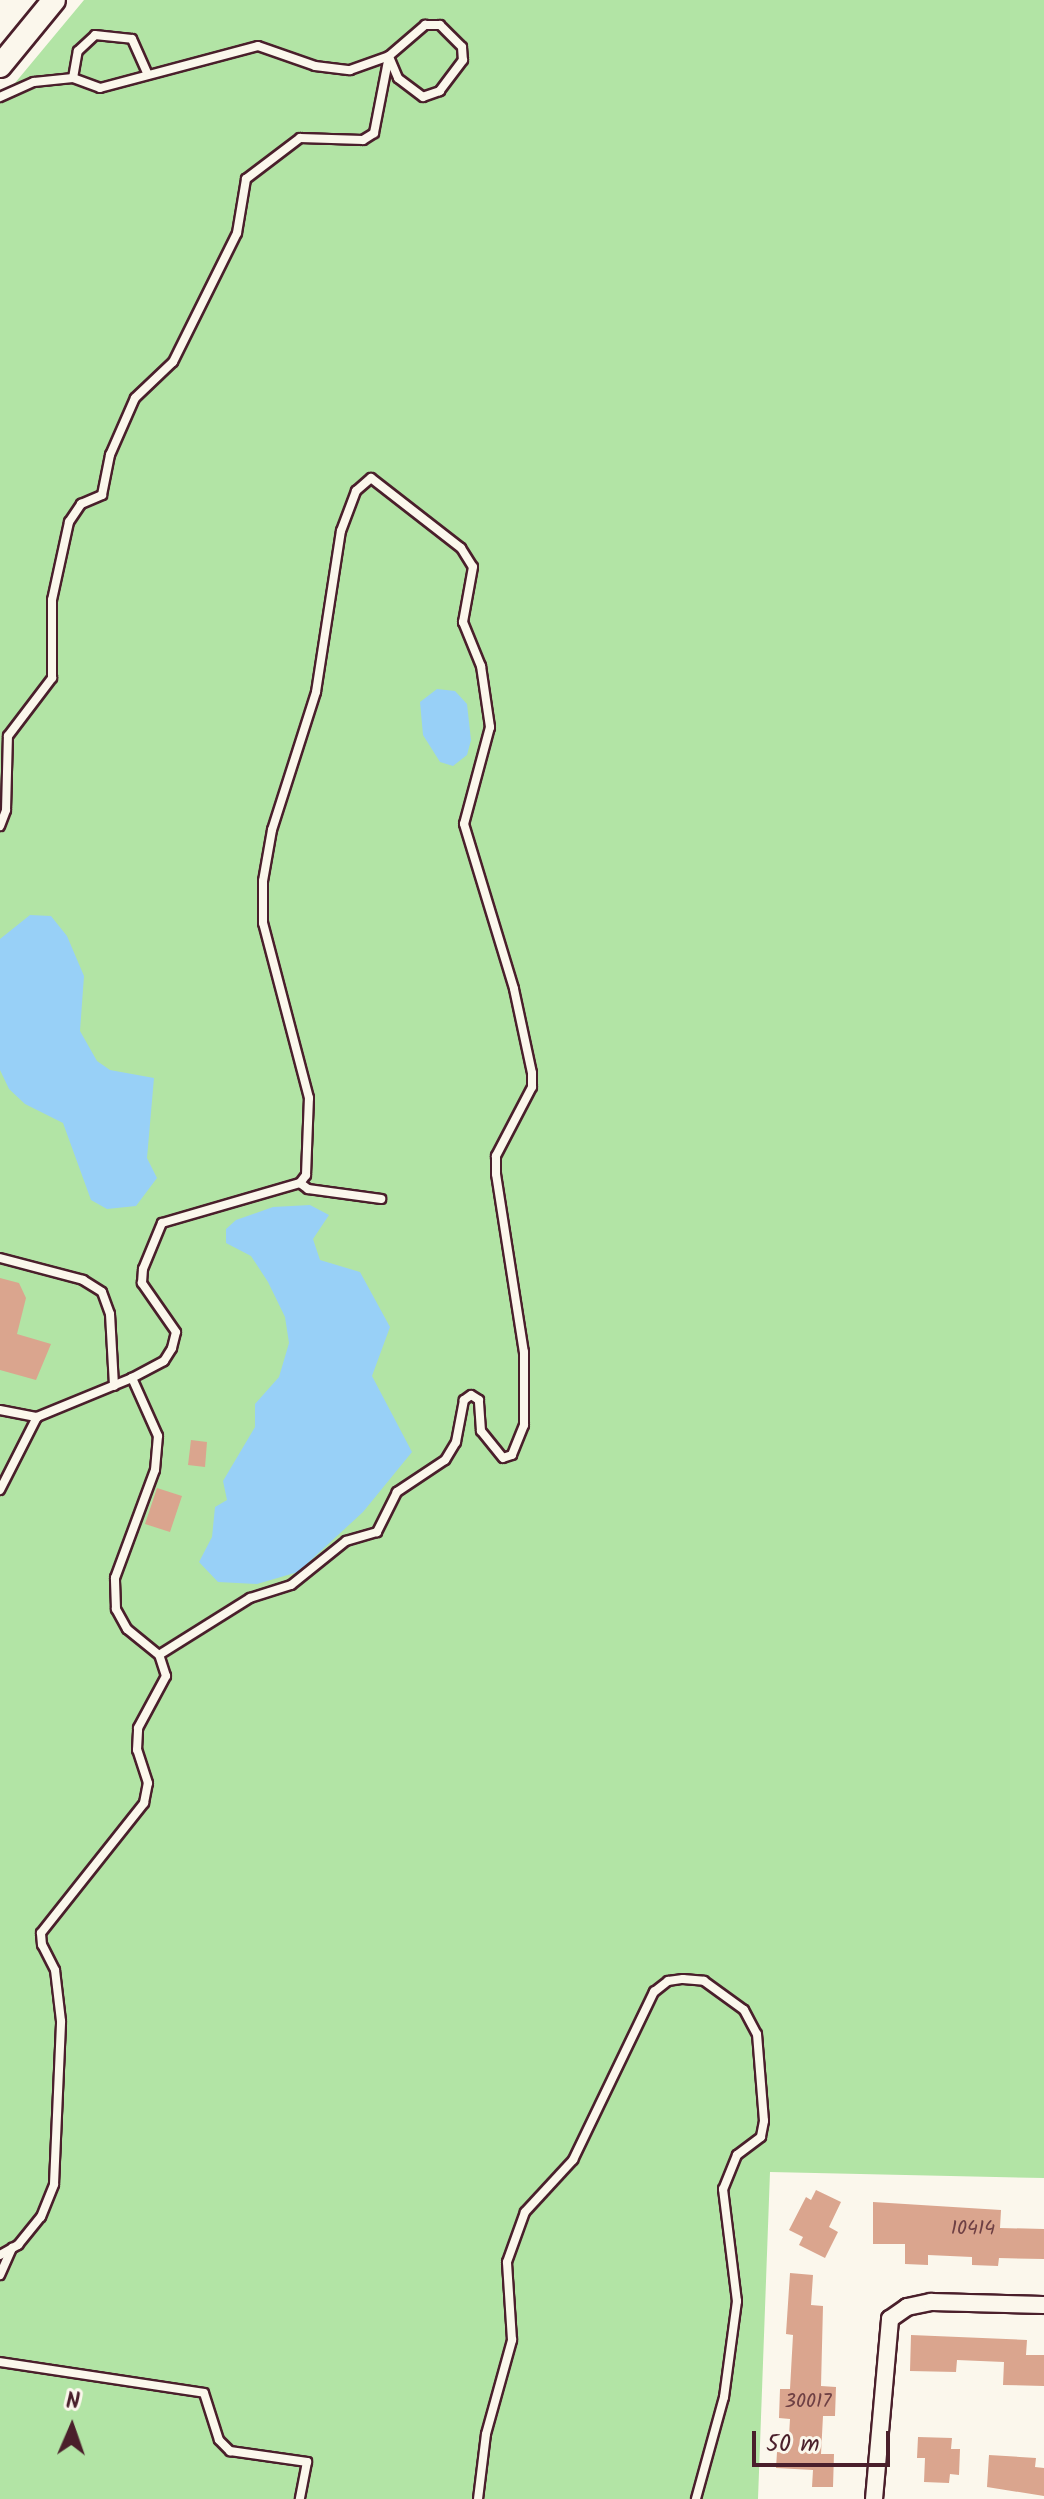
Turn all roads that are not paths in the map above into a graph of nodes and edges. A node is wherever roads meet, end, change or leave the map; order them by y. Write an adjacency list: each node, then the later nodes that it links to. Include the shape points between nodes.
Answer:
1 (54, 0): 3 (street)
2 (389, 56): 2 (lane, via 398,78 423,97 440,91 463,60 462,47 440,25 425,25); 4 (lane, via 350,70 315,66 258,46); 7 (lane, via 374,133 363,140 300,138 246,179 237,233 173,362 135,398 110,455 102,495 81,504 69,522 52,600 52,678 8,736 6,810)
3 (0, 66)
4 (148, 75): 5 (lane, via 100,88); 5 (lane, via 132,39 95,35 78,51)
5 (73, 78): 6 (lane, via 34,82)
6 (0, 97)
7 (0, 826)
8 (300, 1183): 9 (lane, via 308,1189); 11 (lane, via 162,1223 142,1283 164,1308 175,1341 164,1361); 16 (lane, via 309,1163 309,1098 263,923 263,881 272,830 316,692 341,531 356,491 371,478 461,548 473,567 463,622 481,666 490,727 464,824 514,989 532,1073 532,1087 502,1141 496,1165 524,1352 524,1425 512,1455 503,1458 481,1431 479,1400 471,1395 464,1400 456,1442 445,1460 397,1492 377,1532 346,1541 291,1585 250,1598)
9 (381, 1199)
10 (0, 1258): 12 (lane, via 83,1280 102,1292 110,1314)
11 (132, 1378): 12 (lane); 16 (lane, via 158,1436 155,1470 115,1578 116,1609 127,1629)
12 (114, 1386): 14 (lane)
13 (0, 1410): 14 (lane)
14 (37, 1417): 15 (lane)
15 (0, 1490)
16 (159, 1655): 17 (lane, via 166,1676 138,1728 137,1750 148,1783 144,1803 41,1933 55,1970 61,2021 54,2184 41,2217)
17 (12, 2248): 18 (lane); 19 (lane)
18 (0, 2255)
19 (0, 2275)
20 (1044, 2305): 25 (street, via 922,2303 890,2319)
21 (0, 2362): 22 (lane, via 204,2393 219,2440 230,2451 307,2462)
22 (300, 2499)
23 (478, 2499): 24 (lane, via 486,2434 512,2340 507,2262 525,2212 573,2160 654,1992 668,1981 683,1979 704,1981 744,2010 757,2034 764,2121 761,2137 737,2155 723,2189 737,2301 724,2397)
24 (696, 2499)
25 (874, 2499)

